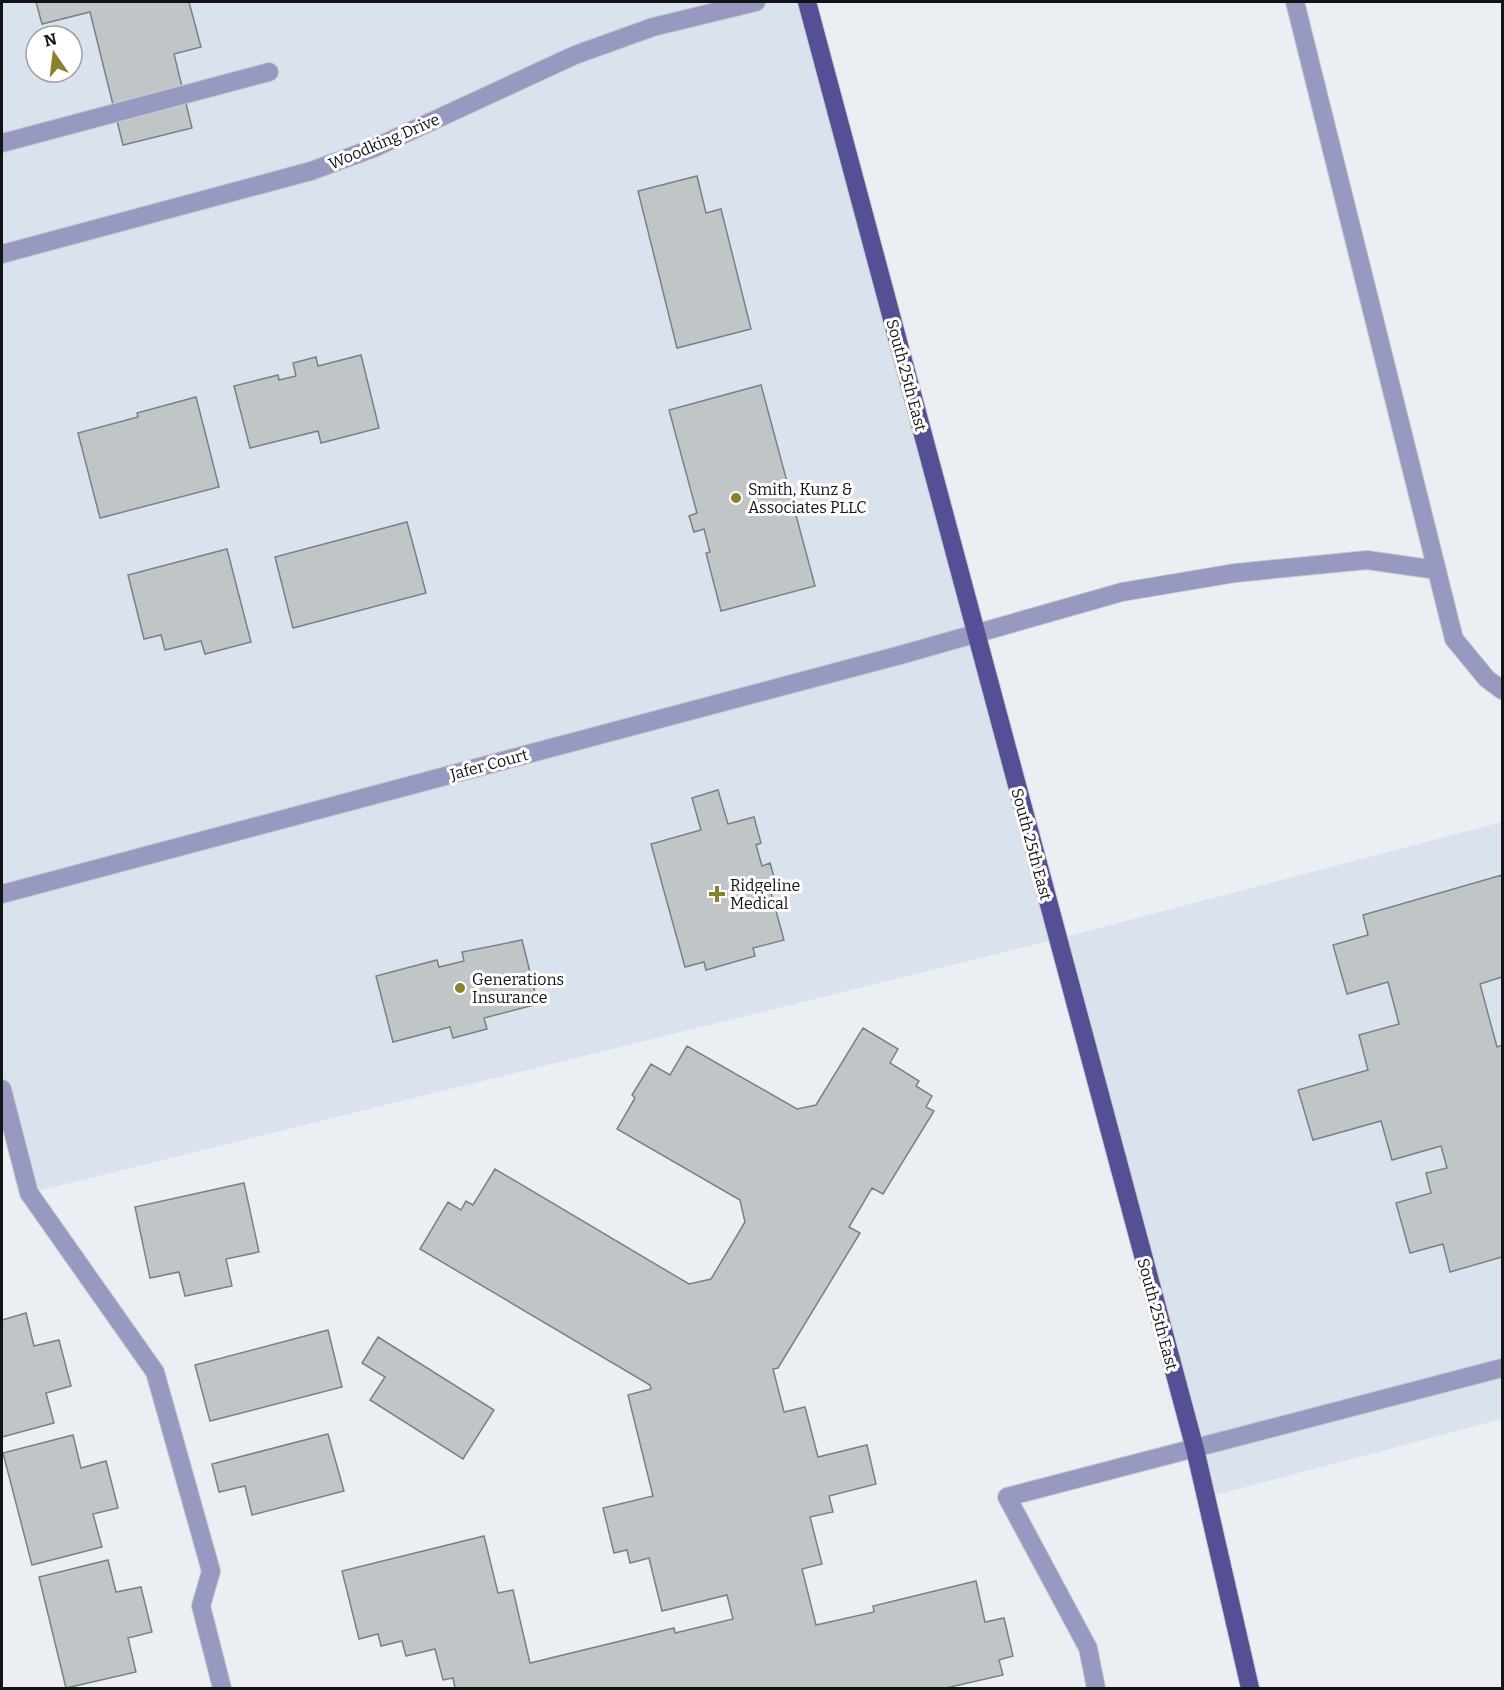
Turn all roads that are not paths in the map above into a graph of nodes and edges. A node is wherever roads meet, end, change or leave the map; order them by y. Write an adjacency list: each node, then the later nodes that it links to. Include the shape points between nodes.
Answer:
1 (756, 2): 6 (street, Woodking Drive, via 653,27 575,55 374,148 311,171)
2 (807, 2): 8 (main road, South 25th East)
3 (1295, 2): 7 (street)
4 (268, 72): 5 (street)
5 (2, 143)
6 (2, 254)
7 (1437, 570): 8 (street, Jafer Court, via 1367,560 1235,573 1122,592); 9 (street, via 1454,639 1487,679)
8 (976, 634): 10 (street, Jafer Court); 13 (main road, South 25th East)
9 (1503, 690)
10 (2, 894)
11 (2, 1089): 14 (street, via 29,1193 155,1372 212,1571 201,1606)
12 (1503, 1368): 13 (street)
13 (1195, 1449): 15 (street, via 1006,1497 1088,1648); 16 (main road, South 25th East)
14 (222, 1689)
15 (1096, 1689)
16 (1250, 1689)

